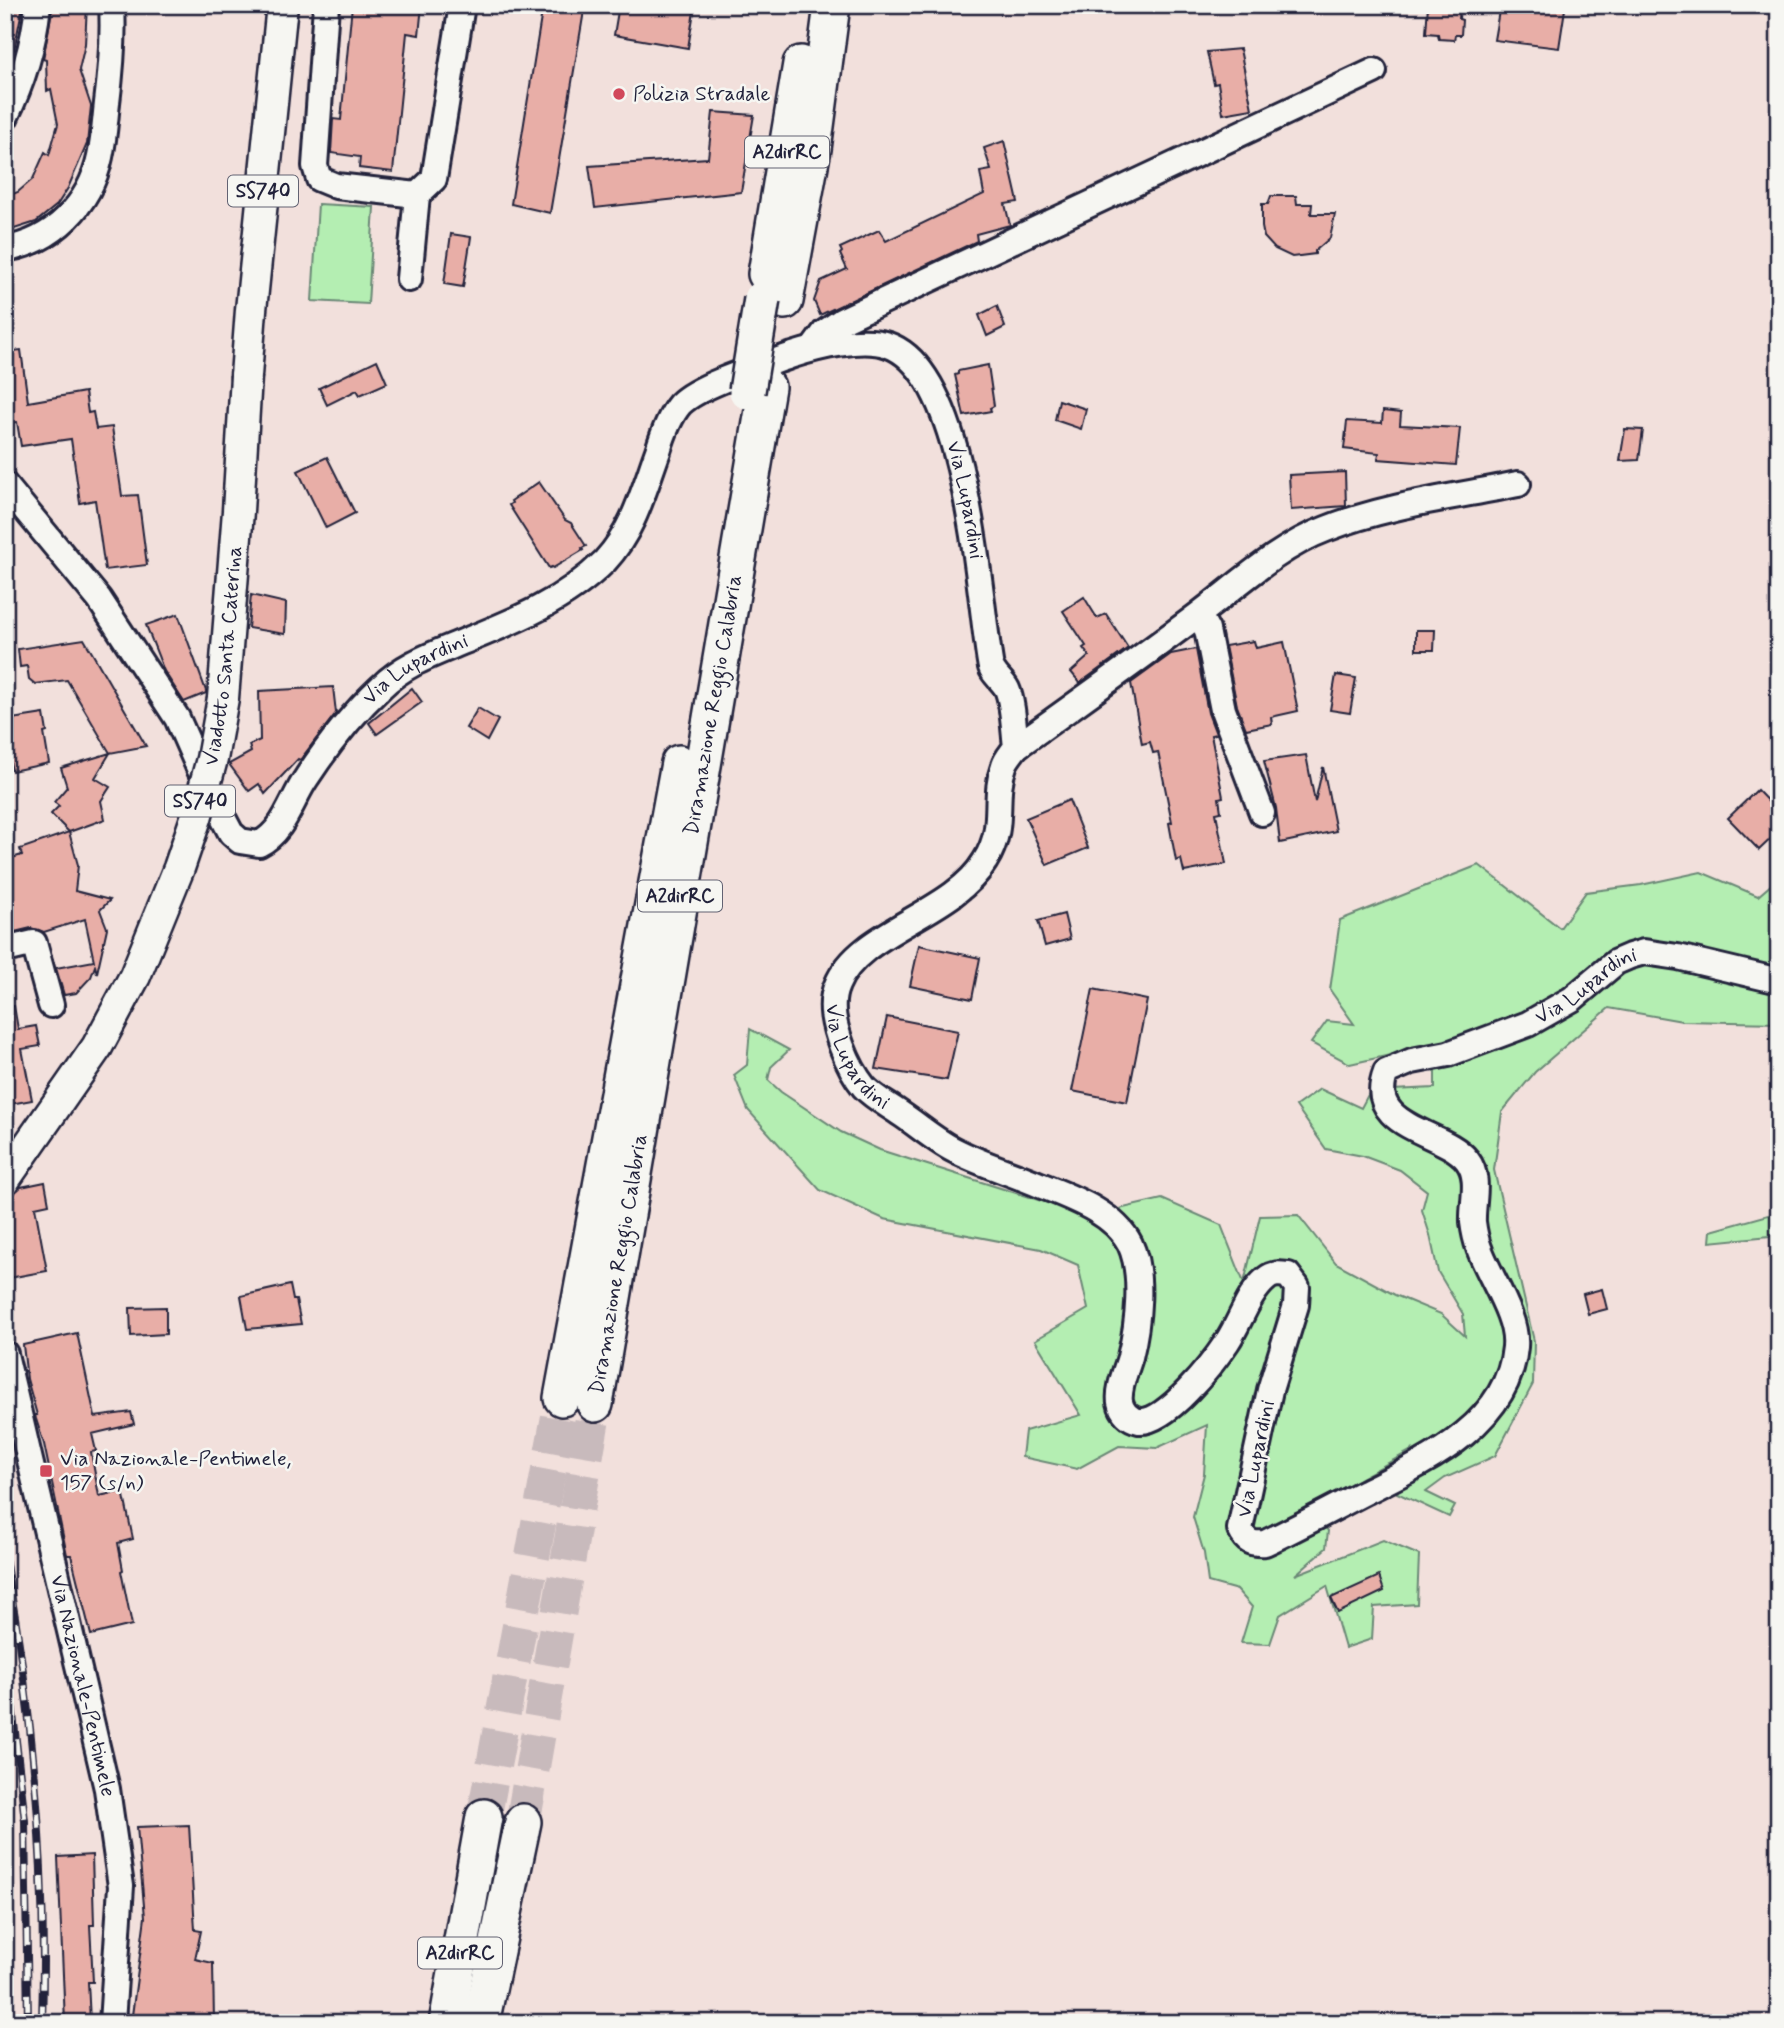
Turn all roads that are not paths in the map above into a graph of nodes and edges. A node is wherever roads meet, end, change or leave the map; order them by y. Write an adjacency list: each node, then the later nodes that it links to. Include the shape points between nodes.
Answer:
1 (38, 5): 10 (street, via 36,28)
2 (113, 5): 13 (street, via 110,79 93,179 80,205 65,221 48,234)
3 (282, 5): 25 (main road, Viadotto Santa Caterina / SS740, bridge, via 251,310 223,698 212,759 196,818 135,976 97,1047)
4 (326, 5): 12 (street, via 315,166 319,179 336,186)
5 (462, 5): 12 (street, via 434,179)
6 (811, 5): 15 (highway, Diramazione Reggio Calabria / A2dirRC)
7 (832, 5): 11 (highway, Diramazione Reggio Calabria / A2dirRC)
8 (855, 5): 11 (highway)
9 (1374, 71): 16 (street, via 843,320)
10 (5, 118)
11 (813, 149): 15 (highway, Diramazione Reggio Calabria)
12 (417, 195): 14 (street)
13 (5, 249)
14 (409, 279)
15 (773, 300): 27 (highway, Diramazione Reggio Calabria / A2dirRC)
16 (813, 348): 18 (street, Via Lupardini, via 718,383 682,402 663,436 634,519 606,560 581,583 527,616 399,671 347,723 306,778 277,832 259,844 240,841 231,833 177,718 99,599); 20 (street, Via Lupardini, via 871,342 889,345 916,366 930,388 945,419 968,502 990,668 1008,690)
17 (1518, 484): 19 (street, via 1324,529 1248,575)
18 (5, 485)
19 (1199, 615): 20 (street); 21 (street, via 1207,630 1223,710)
20 (1016, 747): 23 (street, Via Lupardini, via 1004,763 999,823 984,864 925,914 872,944 850,964 836,985 835,1028 847,1060 865,1088 893,1109 953,1150 1065,1195 1118,1226 1134,1258 1139,1303 1121,1384 1120,1402 1132,1419 1155,1418 1191,1387 1226,1344 1266,1279 1275,1274 1294,1280 1296,1305 1270,1390 1240,1529 1254,1544 1265,1543 1431,1459 1489,1409 1511,1364 1515,1345 1510,1319 1486,1267 1473,1222 1475,1175 1458,1150 1399,1121 1389,1110 1382,1083 1386,1072 1528,1024 1572,999 1616,962 1644,952)
21 (1262, 813)
22 (5, 950): 24 (street, via 34,943)
23 (1779, 981)
24 (51, 1005)
25 (5, 1179)
26 (5, 1354): 30 (street, Via Nazionale-Pentimele, via 107,1790 121,1886)
27 (578, 1401)
28 (484, 1817): 31 (highway, A2dirRC)
29 (523, 1822): 32 (highway, A2dirRC)
30 (112, 2023)
31 (447, 2023)
32 (481, 2023)

